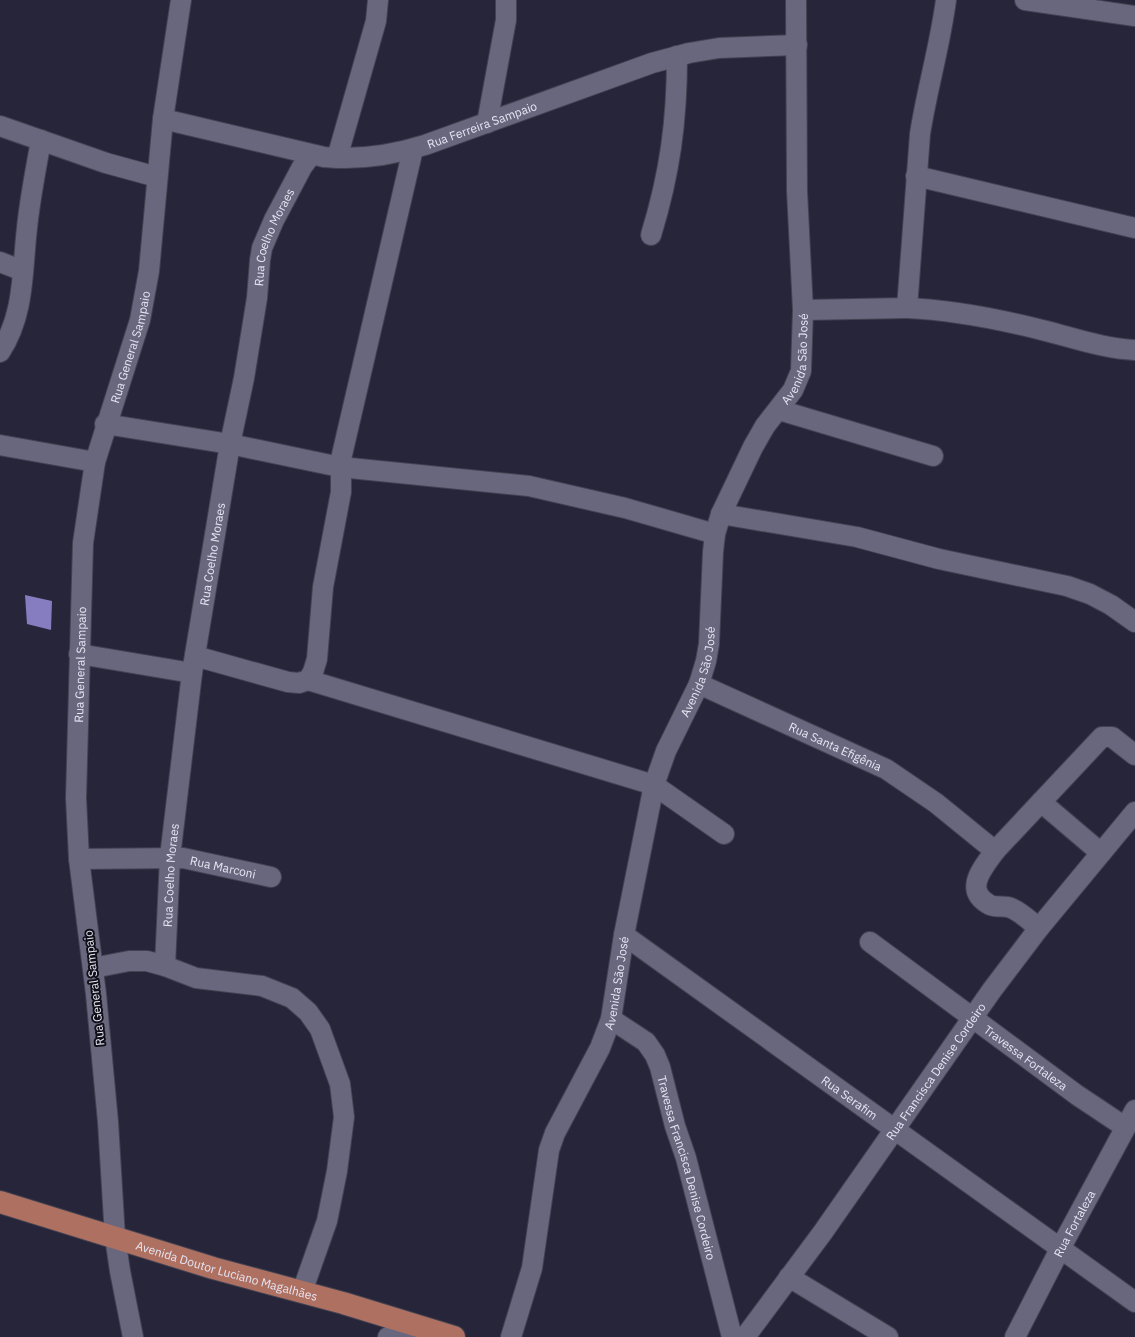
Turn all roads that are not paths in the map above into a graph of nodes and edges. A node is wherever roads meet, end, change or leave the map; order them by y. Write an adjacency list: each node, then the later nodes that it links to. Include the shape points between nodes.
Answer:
1 (181, 0): 10 (street, Rua General Sampaio)
2 (378, 0): 16 (street, via 376,21)
3 (506, 0): 11 (street, via 506,20)
4 (796, 0): 8 (street, Avenida São José)
5 (946, 0): 17 (street, via 940,41 924,108)
6 (1025, 0): 7 (street)
7 (1135, 16)
8 (797, 45): 9 (street, Rua Ferreira Sampaio, via 719,48); 24 (street, Avenida São José, via 797,190)
9 (677, 56): 11 (street, Rua Ferreira Sampaio); 20 (street, via 677,109 673,141 667,179)
10 (163, 119): 15 (street, Rua Ferreira Sampaio); 18 (street, Rua General Sampaio)
11 (487, 123): 14 (street, Rua Ferreira Sampaio)
12 (0, 126): 13 (street)
13 (41, 140): 18 (street, via 106,163); 22 (street)
14 (413, 149): 16 (street, Rua Ferreira Sampaio, via 388,154); 33 (street)
15 (311, 155): 16 (street, Rua Ferreira Sampaio); 29 (street, Rua Coelho Moraes, via 293,182 262,248 244,378)
16 (337, 158)
17 (916, 176): 19 (street); 23 (street)
18 (157, 177): 28 (street, Rua General Sampaio, via 149,271 140,320)
19 (1135, 228)
20 (651, 235)
21 (0, 262): 22 (street)
22 (23, 271): 26 (street, via 17,314)
23 (907, 308): 24 (street); 25 (street, via 984,316 1097,344)
24 (803, 310): 27 (street, Avenida São José, via 801,371 793,390)
25 (1135, 350)
26 (0, 352)
27 (779, 410): 31 (street); 34 (street, Avenida São José, via 765,426 753,447)
28 (106, 424): 29 (street); 32 (street, Rua General Sampaio)
29 (230, 444): 33 (street); 38 (street, Rua Coelho Moraes)
30 (0, 445): 32 (street)
31 (933, 456)
32 (95, 462): 37 (street, Rua General Sampaio, via 83,543)
33 (340, 467): 35 (street, via 528,486 612,505); 39 (street, via 341,492 323,587 317,659)
34 (721, 514): 35 (street, Avenida São José); 36 (street, via 864,539 939,559 1067,586 1111,605)
35 (715, 534): 40 (street, Avenida São José, via 710,587 709,644)
36 (1135, 622)
37 (79, 654): 38 (street); 49 (street, Rua General Sampaio, via 76,798)
38 (193, 664): 39 (street, via 288,682 299,683); 48 (street, Rua Coelho Moraes)
39 (308, 680): 42 (street)
40 (699, 684): 42 (street, Avenida São José, via 666,751); 46 (street, Rua Santa Efigênia, via 886,769 913,786)
41 (1135, 755): 43 (street, via 1112,737 1102,738)
42 (654, 785): 45 (street); 52 (street, Avenida São José)
43 (1041, 802): 46 (street); 47 (street)
44 (1135, 812): 47 (street, Rua Francisca Denise Cordeiro)
45 (724, 834)
46 (995, 851): 51 (street, via 977,881 976,893 996,907 1016,910)
47 (1101, 853): 51 (street, Rua Francisca Denise Cordeiro)
48 (170, 857): 49 (street, Rua Marconi); 50 (street, Rua Marconi); 54 (street, Rua Coelho Moraes)
49 (79, 859): 55 (street, Rua General Sampaio)
50 (271, 877)
51 (1039, 928): 56 (street, Rua Francisca Denise Cordeiro)
52 (624, 935): 57 (street, Avenida São José); 59 (street, Rua Serafim)
53 (870, 942): 56 (street, Travessa Fortaleza)
54 (166, 966): 55 (street, via 147,961 129,961); 64 (street, via 196,978 246,983 276,991 292,998 308,1012 320,1030 340,1084 344,1117 327,1221)
55 (93, 968): 61 (street, Rua General Sampaio, via 108,1122)
56 (972, 1017): 58 (street, Travessa Fortaleza, via 1077,1095); 59 (street, Rua Francisca Denise Cordeiro)
57 (611, 1019): 70 (street, Avenida São José, via 600,1048 555,1133 550,1150 532,1268); 71 (street, Travessa Francisca Denise Cordeiro, via 646,1042 660,1067)
58 (1130, 1119): 62 (street, Rua Fortaleza)
59 (894, 1129): 62 (street, Rua Serafim); 63 (street, Rua Francisca Denise Cordeiro)
60 (0, 1202): 61 (main road, Avenida Doutor Luciano Magalhães)
61 (115, 1237): 64 (main road, Avenida Doutor Luciano Magalhães, via 213,1268); 67 (street, Rua General Sampaio)
62 (1060, 1249): 65 (street, Rua Serafim); 74 (street, Rua Fortaleza)
63 (789, 1277): 72 (street, Rua Francisca Denise Cordeiro); 73 (street)
64 (302, 1292): 66 (main road, Avenida Doutor Luciano Magalhães)
65 (1135, 1302)
66 (415, 1326): 68 (street); 69 (main road, Avenida Doutor Luciano Magalhães)
67 (133, 1337)
68 (388, 1337)
69 (454, 1337)
70 (511, 1337)
71 (732, 1337)
72 (745, 1337)
73 (888, 1337)
74 (1015, 1337)

